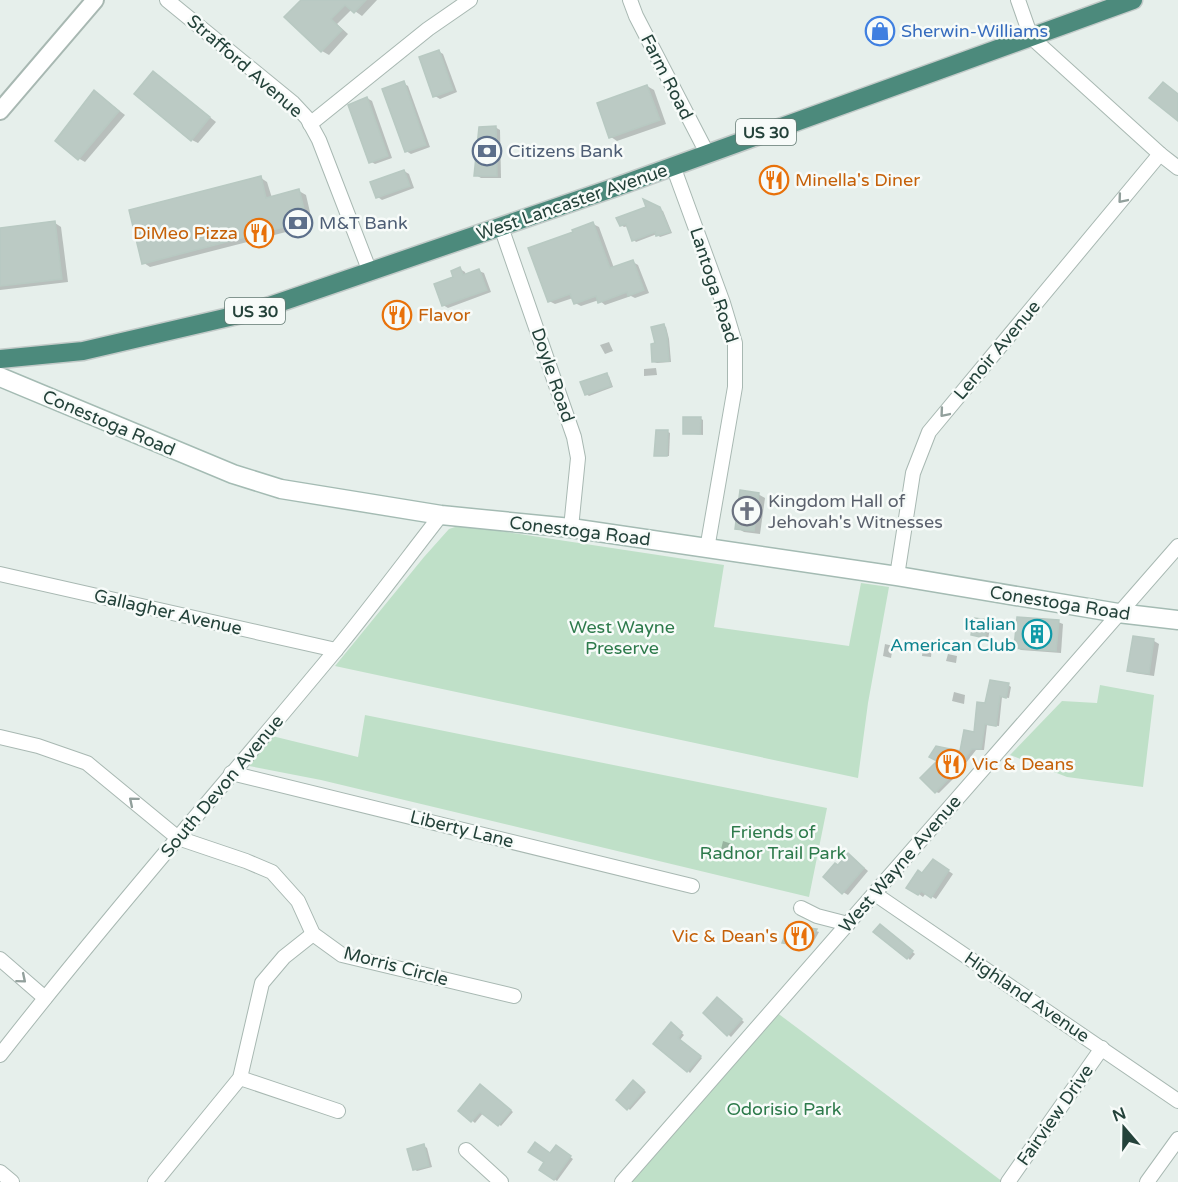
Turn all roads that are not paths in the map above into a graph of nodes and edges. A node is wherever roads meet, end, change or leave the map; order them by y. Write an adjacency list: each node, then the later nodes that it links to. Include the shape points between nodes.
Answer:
1 (95, 0): 8 (street)
2 (167, 0): 9 (street, Strafford Avenue, via 293,103)
3 (470, 0): 9 (street)
4 (630, 0): 10 (street, Farm Road)
5 (1018, 0): 7 (street)
6 (1133, 0): 7 (highway, West Lancaster Avenue / US 30)
7 (1031, 37): 10 (highway, West Lancaster Avenue / US 30); 11 (street)
8 (0, 111)
9 (310, 124): 15 (street, Strafford Avenue)
10 (707, 153): 12 (highway, West Lancaster Avenue / US 30)
11 (1160, 154): 13 (street); 23 (street, Lenoir Avenue, one-way to 23, via 929,432 913,473)
12 (673, 166): 14 (highway, West Lancaster Avenue / US 30); 21 (street, Lantoga Road, via 735,342 735,387)
13 (1178, 168)
14 (501, 227): 15 (highway, West Lancaster Avenue / US 30); 19 (street, Doyle Road, via 574,437 578,458)
15 (370, 272): 16 (highway, West Lancaster Avenue / US 30, via 255,311 144,338 83,351)
16 (0, 359)
17 (0, 377): 18 (main road, Conestoga Road, via 254,482)
18 (441, 515): 19 (main road, Conestoga Road); 26 (street, South Devon Avenue)
19 (571, 528): 21 (main road, Conestoga Road)
20 (1178, 546): 24 (street, West Wayne Avenue)
21 (707, 549): 23 (main road, Conestoga Road)
22 (0, 574): 26 (street, Gallagher Avenue)
23 (897, 576): 24 (main road, Conestoga Road)
24 (1118, 613): 25 (main road, Conestoga Road); 31 (street, West Wayne Avenue)
25 (1178, 620)
26 (336, 650): 28 (street, South Devon Avenue)
27 (0, 737): 29 (street, one-way to 27, via 87,763)
28 (231, 773): 29 (street, South Devon Avenue); 30 (street, Liberty Lane)
29 (178, 838): 34 (street, Morris Circle, via 272,872 298,901); 37 (street, South Devon Avenue)
30 (692, 886)
31 (875, 894): 33 (street, West Wayne Avenue); 38 (street, Highland Avenue)
32 (801, 908): 33 (street)
33 (848, 924): 49 (street, West Wayne Avenue)
34 (313, 934): 36 (street, Morris Circle, via 342,955); 40 (street, via 284,957 262,983)
35 (0, 959): 37 (street, one-way to 37)
36 (513, 996)
37 (45, 998): 39 (street, South Devon Avenue)
38 (1102, 1047): 41 (street, Highland Avenue); 50 (street, Fairview Drive)
39 (0, 1055)
40 (240, 1078): 42 (street); 47 (street)
41 (1178, 1101)
42 (338, 1111)
43 (1178, 1139): 51 (street)
44 (466, 1150): 48 (street)
45 (0, 1172): 46 (street)
46 (12, 1182)
47 (155, 1182)
48 (501, 1182)
49 (622, 1182)
50 (1008, 1182)
51 (1147, 1182)

